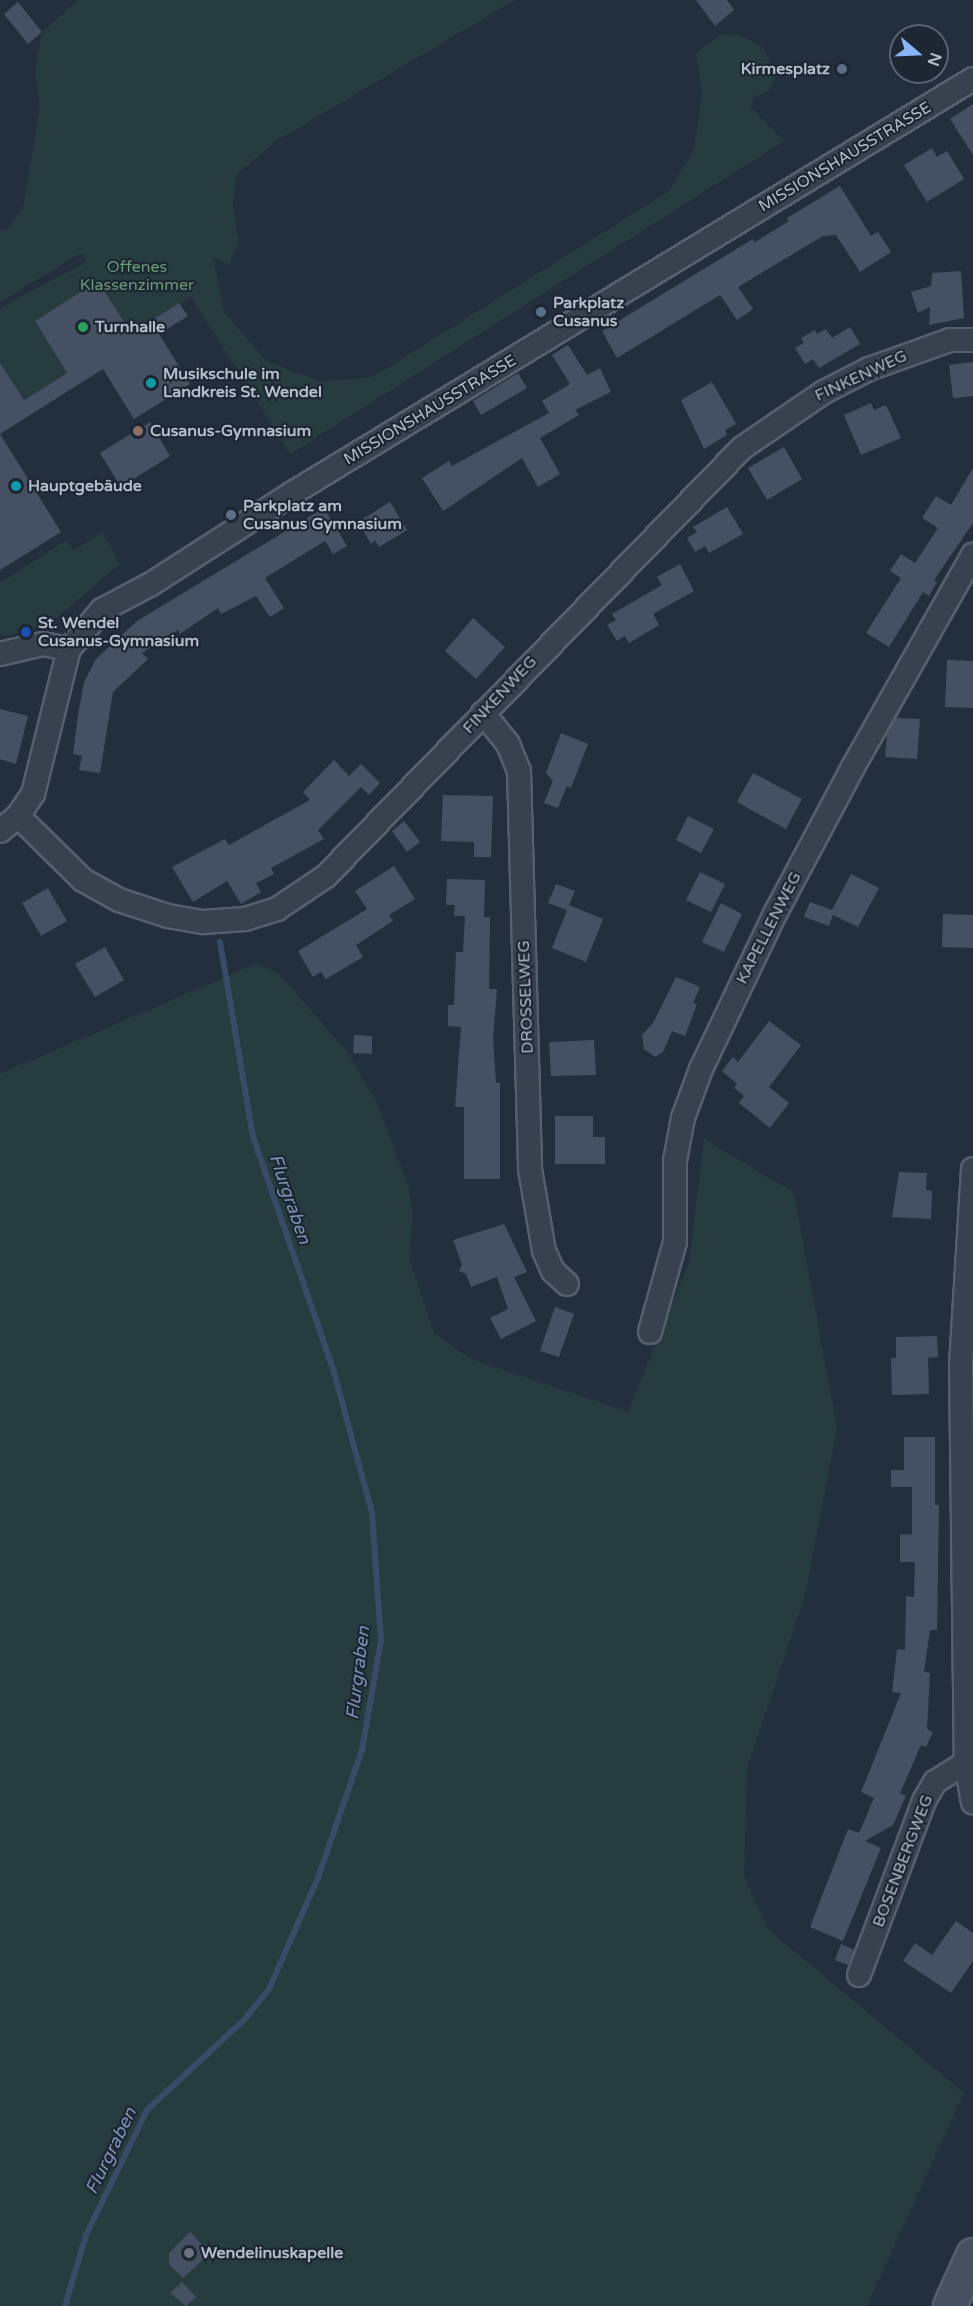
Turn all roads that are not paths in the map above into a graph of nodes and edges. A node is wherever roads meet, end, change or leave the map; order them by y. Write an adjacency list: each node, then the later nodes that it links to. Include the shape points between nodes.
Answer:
1 (973, 79): 4 (street, MISSIONSHAUSSTRASSE, via 291,494 151,584 102,610)
2 (973, 339): 6 (street, FINKENWEG, via 950,340 869,369 814,398 742,448)
3 (973, 555): 11 (street, KAPELLENWEG, via 852,767 776,912 701,1069 683,1118 675,1161 675,1242)
4 (69, 649): 5 (street, via 43,644); 7 (street, MISSIONSHAUSSTRASSE, via 38,781)
5 (0, 654)
6 (483, 713): 7 (street, FINKENWEG, via 326,876 277,909 245,919 203,922 168,916 119,900 83,880); 10 (street, DROSSELWEG, via 508,744 519,771 530,1169 544,1251 553,1271)
7 (18, 816): 8 (street, MISSIONSHAUSSTRASSE)
8 (0, 831)
9 (973, 1169): 12 (street, via 961,1363)
10 (567, 1284)
11 (650, 1332)
12 (966, 1763): 13 (street); 14 (street, BOSENBERGWEG, via 934,1782 924,1801)
13 (973, 1802)
14 (859, 1974)
15 (973, 2255): 16 (street)
16 (950, 2306)

